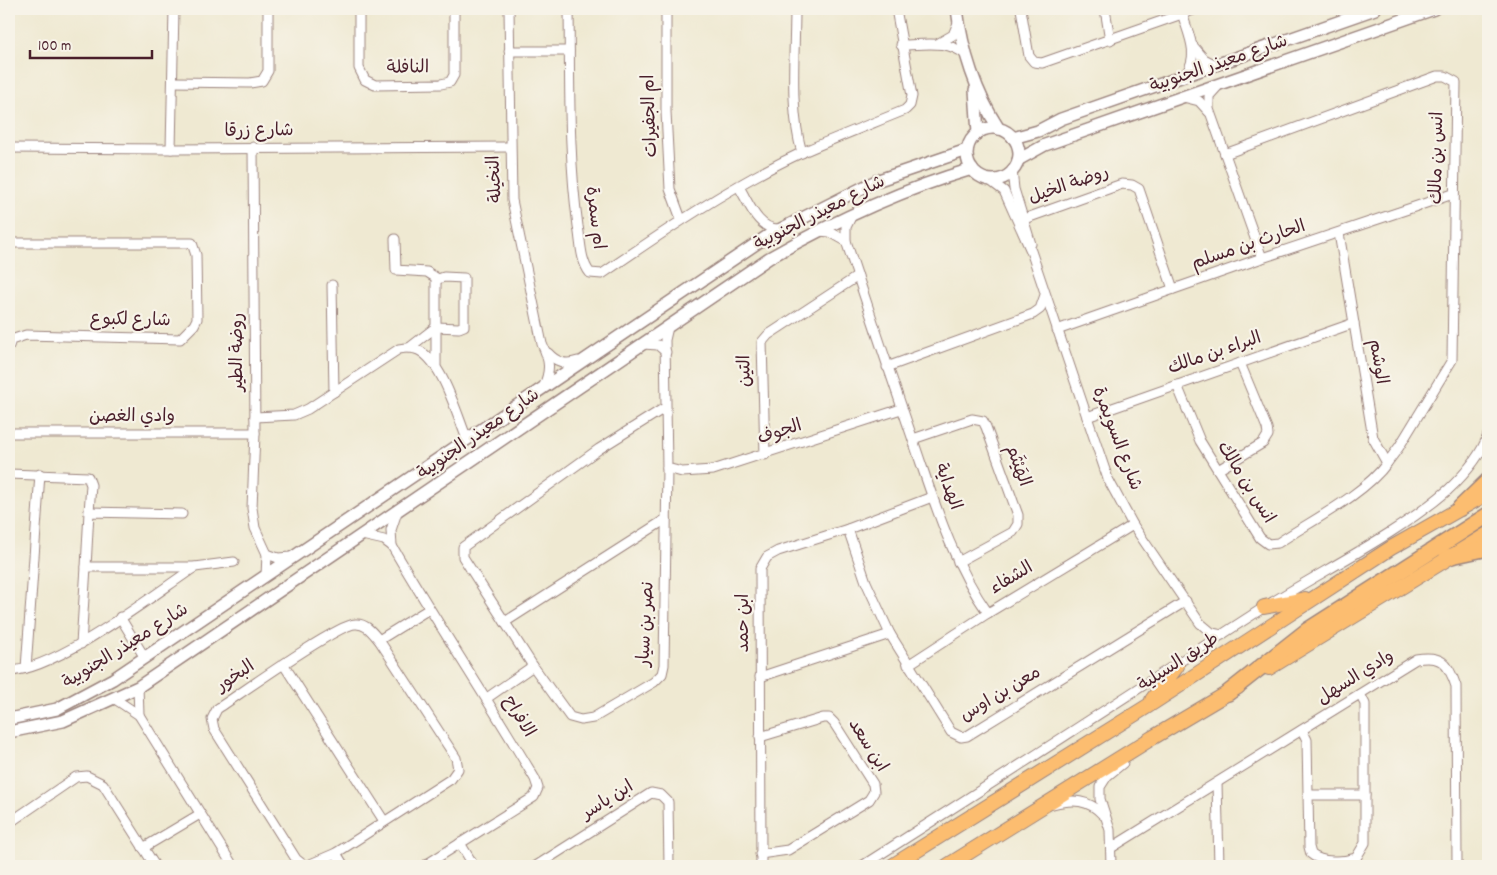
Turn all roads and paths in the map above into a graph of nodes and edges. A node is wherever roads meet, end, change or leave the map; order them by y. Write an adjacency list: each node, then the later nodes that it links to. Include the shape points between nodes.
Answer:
1 (174, 9): 27 (street)
2 (268, 9): 27 (street, via 268,71 262,81)
3 (359, 9): 4 (street, النافلة, via 360,68 365,80 375,85 450,82 454,75)
4 (454, 9)
5 (509, 9): 21 (street, النخيلة)
6 (569, 9): 22 (street, ام سمرة)
7 (666, 9): 49 (street, ام الجفيرات, via 670,189)
8 (795, 9): 39 (street, via 795,116)
9 (896, 9): 19 (street, ام سمرة)
10 (1021, 9): 17 (street, via 1026,46 1034,62 1052,61)
11 (1105, 9): 17 (street)
12 (1196, 9): 15 (street)
13 (1374, 9): 24 (street, شارع معيذر الجنوبية)
14 (1434, 9): 28 (street, شارع معيذر الجنوبية)
15 (1182, 13): 17 (street); 20 (street)
16 (958, 14): 18 (street, via 953,35); 23 (street)
17 (1110, 40)
18 (937, 44): 19 (street); 23 (street, via 954,47)
19 (901, 45): 39 (street, ام سمرة, via 912,96 910,105 905,110)
20 (1192, 46): 24 (street); 25 (street, via 1193,58)
21 (509, 51): 22 (street); 35 (street, النخيلة)
22 (569, 51): 49 (street, ام سمرة, via 570,154 584,265 590,273 602,274)
23 (966, 55): 26 (street)
24 (1214, 64): 25 (street, شارع معيذر الجنوبية)
25 (1186, 74): 33 (street, شارع معيذر الجنوبية)
26 (973, 76): 31 (street); 32 (street)
27 (174, 82): 37 (street)
28 (1222, 82): 29 (street, شارع معيذر الجنوبية); 30 (street, via 1209,96)
29 (1180, 96): 30 (street, via 1199,101); 41 (street, شارع معيذر الجنوبية, via 1045,145)
30 (1210, 114): 40 (street)
31 (999, 129): 32 (street, via 989,128); 33 (street)
32 (978, 133): 38 (street)
33 (1013, 138): 41 (street, via 1018,148)
34 (253, 147): 35 (street, شارع زرقا); 37 (street, شارع زرقا); 82 (street, روضة الطير)
35 (510, 147): 68 (street, النخيلة, via 512,200)
36 (9, 148): 37 (street, شارع زرقا)
37 (171, 149)
38 (967, 150): 42 (street); 50 (street, شارع معيذر الجنوبية, via 881,179)
39 (802, 153): 44 (street, ام سمرة)
40 (1225, 154): 45 (street, انس بن مالك, via 1429,78 1445,76 1456,82); 58 (street)
41 (1015, 165): 43 (street, via 999,178); 48 (street, شارع السويمرة, via 1014,189)
42 (972, 169): 43 (street); 46 (street, شارع معيذر الجنوبية, via 916,187)
43 (988, 179): 57 (street, شارع السويمرة, via 1004,191)
44 (739, 188): 47 (street); 49 (street, ام سمرة)
45 (1453, 194): 52 (street, الحارث بن مسلم); 90 (street, انس بن مالك, via 1452,360)
46 (854, 213): 51 (street, شارع معيذر الجنوبية); 54 (street, via 846,227)
47 (757, 217): 50 (street, via 769,228); 56 (street, via 760,233)
48 (1024, 219): 57 (street, شارع السويمرة); 62 (street, روضة الخيل, via 1122,184 1132,185 1139,189)
49 (681, 220)
50 (781, 229): 56 (street, شارع معيذر الجنوبية)
51 (818, 231): 54 (street, via 830,232); 66 (street, شارع معيذر الجنوبية, via 769,258)
52 (1339, 232): 58 (street, الحارث بن مسلم); 64 (street, الوشم)
53 (395, 239): 60 (street, via 396,270 427,272)
54 (846, 241): 59 (street, الهداية)
55 (9, 243): 70 (street, شارع لكبوع, via 192,243 196,255 197,318 180,339 26,335 11,340)
56 (756, 244): 73 (street, شارع معيذر الجنوبية)
57 (1031, 251): 63 (street, شارع السويمرة)
58 (1262, 258): 62 (street, الحارث بن مسلم)
59 (858, 276): 76 (street, الهداية); 89 (street, التين, via 762,342)
60 (438, 279): 65 (street); 65 (street, via 464,278 465,320 464,326 459,328)
61 (332, 285): 79 (street)
62 (1173, 289): 67 (street, الحارث بن مسلم)
63 (1045, 295): 67 (street, شارع السويمرة); 76 (street, via 1040,309 1032,314)
64 (1354, 323): 74 (street, البراء بن مالك); 90 (street, الوشم, via 1373,438)
65 (436, 327): 71 (street); 75 (street)
66 (668, 327): 69 (street, شارع معيذر الجنوبية); 72 (street, نصر بن سيار)
67 (1057, 330): 83 (street, شارع السويمرة)
68 (542, 344): 73 (street, via 558,361 568,364); 78 (street, النخيلة, via 550,366)
69 (643, 344): 72 (street, via 658,345); 100 (street, شارع معيذر الجنوبية)
70 (9, 346)
71 (409, 348): 75 (street, via 416,349); 79 (street, via 399,349)
72 (666, 352): 80 (street, نصر بن سيار)
73 (584, 360): 78 (street, شارع معيذر الجنوبية)
74 (1240, 363): 77 (street, البراء بن مالك); 92 (street, via 1268,435 1263,443)
75 (436, 365): 87 (street)
76 (887, 367): 81 (street, الهداية)
77 (1177, 385): 83 (street, البراء بن مالك); 92 (street, انس بن مالك, via 1200,441)
78 (543, 388): 87 (street, شارع معيذر الجنوبية)
79 (334, 392): 82 (street, via 294,415)
80 (666, 407): 91 (street, نصر بن سيار); 124 (street, نصر بن سيار, via 599,449 463,547 463,557)
81 (901, 409): 88 (street, الهداية); 89 (street, الجوف)
82 (254, 417): 85 (street, روضة الطير)
83 (1087, 417): 104 (street, شارع السويمرة, via 1108,478)
84 (9, 433): 85 (street, وادي الغصن)
85 (255, 433): 110 (street, روضة الطير, via 253,519)
86 (1488, 435): 120 (street, طريق السيلية, via 1466,471 1438,498)
87 (467, 439): 111 (street, شارع معيذر الجنوبية)
88 (913, 439): 97 (street, الهداية); 114 (street, الهَيْثَم, via 972,419 982,421 986,427 1018,515 1018,524 1014,532)
89 (765, 455): 91 (street, الجوف, via 714,470 682,472)
90 (1387, 463): 92 (street, انس بن مالك, via 1366,486 1278,543 1268,544 1260,538)
91 (667, 468): 103 (street, نصر بن سيار)
92 (1218, 470)
93 (9, 474): 94 (street)
94 (40, 474): 99 (street, via 88,477 91,484); 136 (street)
95 (1488, 482): 98 (highway)
96 (1488, 493): 98 (main road, طريق السيلية)
97 (932, 497): 105 (street, ابن حمد); 114 (street, الهداية)
98 (1460, 508): 118 (main road, طريق السيلية)
99 (90, 512): 101 (street); 115 (street)
100 (397, 512): 107 (street, شارع معيذر الجنوبية); 108 (street, via 391,530)
101 (182, 514)
102 (1488, 515): 140 (highway, via 1308,630)
103 (666, 519): 124 (street); 134 (street, نصر بن سيار, via 662,674 593,718 581,720 570,717)
104 (1134, 524): 119 (street, شارع السويمرة); 122 (street, الشفاء)
105 (848, 529): 126 (street, معن بن اوس, via 866,582); 138 (street, ابن حمد, via 778,550 760,569)
106 (1488, 534): 112 (main road)
107 (362, 535): 108 (street, via 384,540); 139 (street, شارع معيذر الجنوبية)
108 (392, 546): 121 (street, الافراح)
109 (1488, 548): 112 (highway)
110 (267, 554): 111 (street, via 278,558); 117 (street, روضة الطير)
111 (293, 557): 117 (street, شارع معيذر الجنوبية)
112 (1447, 557): 140 (main road)
113 (234, 562): 116 (street)
114 (958, 562): 122 (street, الهداية)
115 (86, 567): 116 (street); 129 (street)
116 (195, 567): 123 (street)
117 (266, 576): 131 (street, شارع معيذر الجنوبية)
118 (1314, 598): 120 (main road); 144 (main road, طريق السيلية)
119 (1186, 601): 125 (street, شارع السويمرة); 133 (street, معن بن اوس, via 967,736 951,732)
120 (1264, 607): 127 (street, طريق السيلية)
121 (429, 609): 128 (street); 142 (street, الافراح)
122 (988, 613): 133 (street, الشفاء)
123 (120, 617): 129 (street); 131 (street)
124 (505, 622): 134 (street, نصر بن سيار)
125 (1200, 623): 127 (street, شارع السويمرة, via 1212,633); 130 (street, شارع السويمرة, via 1204,635)
126 (890, 634): 133 (street, معن بن اوس); 138 (street)
127 (1222, 635): 130 (street, طريق السيلية)
128 (379, 640): 132 (street, البخور, via 368,627 344,626); 157 (street, البخور, via 456,758 458,768 451,779)
129 (80, 644): 136 (street)
130 (1203, 648): 135 (street, طريق السيلية)
131 (145, 658): 146 (street, شارع معيذر الجنوبية, via 70,704)
132 (284, 665): 157 (street); 167 (street, البخور, via 217,709 212,719 214,729 296,859)
133 (908, 665)
134 (534, 666): 142 (street)
135 (1177, 666): 144 (main road); 174 (street, طريق السيلية)
136 (26, 668): 137 (street)
137 (9, 671)
138 (760, 676): 149 (street, ابن حمد)
139 (138, 688): 143 (street, شارع معيذر الجنوبية); 145 (street)
140 (1228, 693): 150 (main road)
141 (1360, 694): 147 (street, وادي السهل); 152 (street, via 1365,704); 179 (street, وادي السهل, via 1416,659 1431,657 1441,660 1451,670 1456,686)
142 (488, 698): 159 (street, الافراح, via 538,788 534,797)
143 (115, 699): 145 (street); 148 (street, شارع معيذر الجنوبية, via 63,722)
144 (1148, 706): 175 (main road, طريق السيلية)
145 (139, 715): 155 (street)
146 (9, 719)
147 (1302, 730): 151 (street, وادي السهل); 153 (street, via 1307,740)
148 (9, 732)
149 (760, 737): 163 (street, ابن حمد); 163 (street, ابن سعد, via 829,718 873,784 874,792 869,800 788,850)
150 (1152, 738): 154 (main road); 156 (street, via 1107,776 1100,788)
151 (1217, 783): 161 (street, وادي السهل); 178 (street)
152 (1365, 794): 153 (street); 164 (street, via 1363,848 1356,858)
153 (1308, 795): 164 (street, via 1311,854)
154 (1039, 808): 156 (street, via 1075,800 1090,804); 176 (main road)
155 (200, 814): 160 (street); 166 (street)
156 (1104, 817): 161 (street, via 1110,830)
157 (384, 821): 162 (street, البخور)
158 (9, 823): 160 (street, via 76,777 87,776 103,784)
159 (460, 843): 169 (street, الافراح); 170 (street)
160 (143, 848): 165 (street)
161 (1111, 848): 177 (street)
162 (336, 853): 167 (street, البخور); 168 (street)
163 (760, 854): 173 (street, ابن حمد)
164 (1336, 863)
165 (155, 866)
166 (233, 866)
167 (305, 866)
168 (344, 866)
169 (424, 866)
170 (474, 866)
171 (536, 866): 172 (street, ابن ياسر, via 651,793 661,795 668,802)
172 (669, 866)
173 (761, 866)
174 (862, 866)
175 (892, 866)
176 (947, 866)
177 (1111, 866)
178 (1219, 866)
179 (1457, 866)

